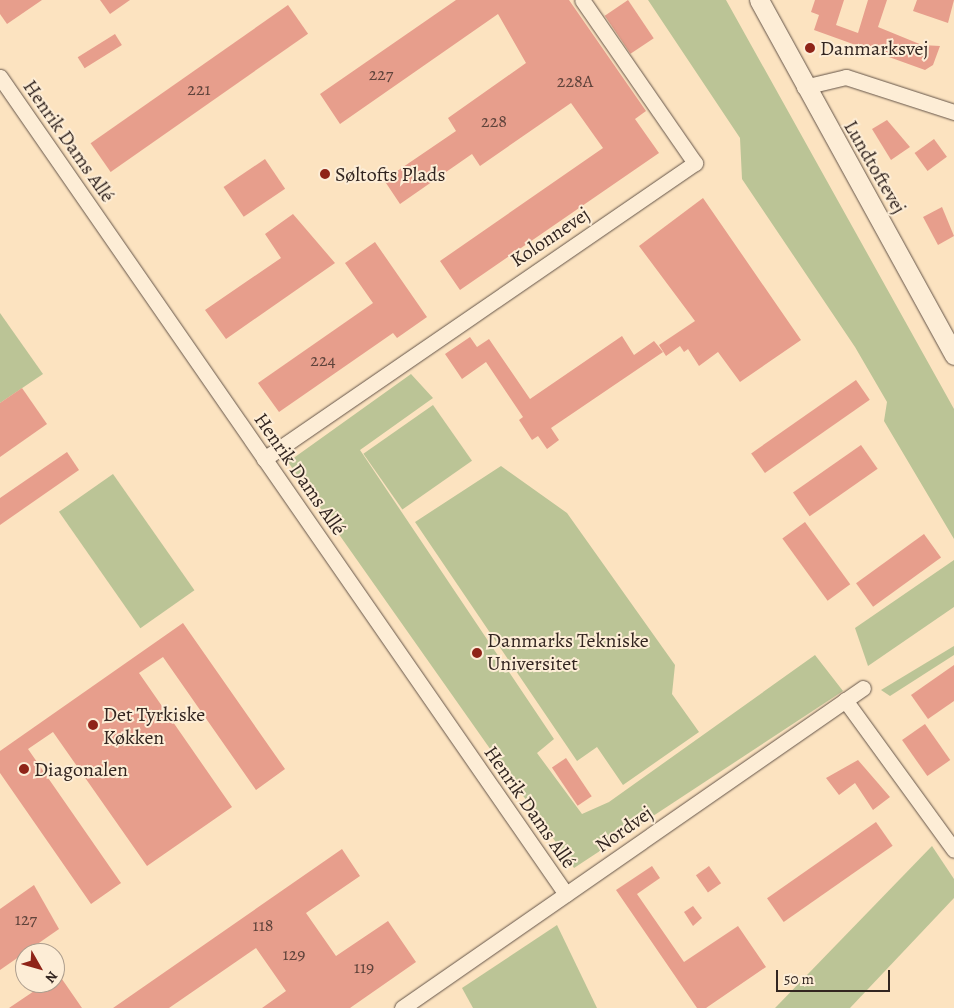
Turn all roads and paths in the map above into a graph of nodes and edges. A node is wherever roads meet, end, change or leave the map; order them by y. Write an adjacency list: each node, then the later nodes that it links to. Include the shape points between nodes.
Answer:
1 (582, 0): 7 (street, Kolonnevej, via 695,163)
2 (759, 0): 4 (street, Lundtoftevej)
3 (0, 77): 7 (street, Henrik Dams Allé)
4 (804, 87): 5 (street, via 846,77); 6 (street, Lundtoftevej)
5 (954, 112)
6 (954, 355)
7 (264, 459): 11 (street, Henrik Dams Allé)
8 (863, 688): 9 (street, Nordvej)
9 (845, 700): 10 (street); 11 (street, Nordvej)
10 (954, 850)
11 (566, 894): 12 (street, Nordvej)
12 (402, 1008)

